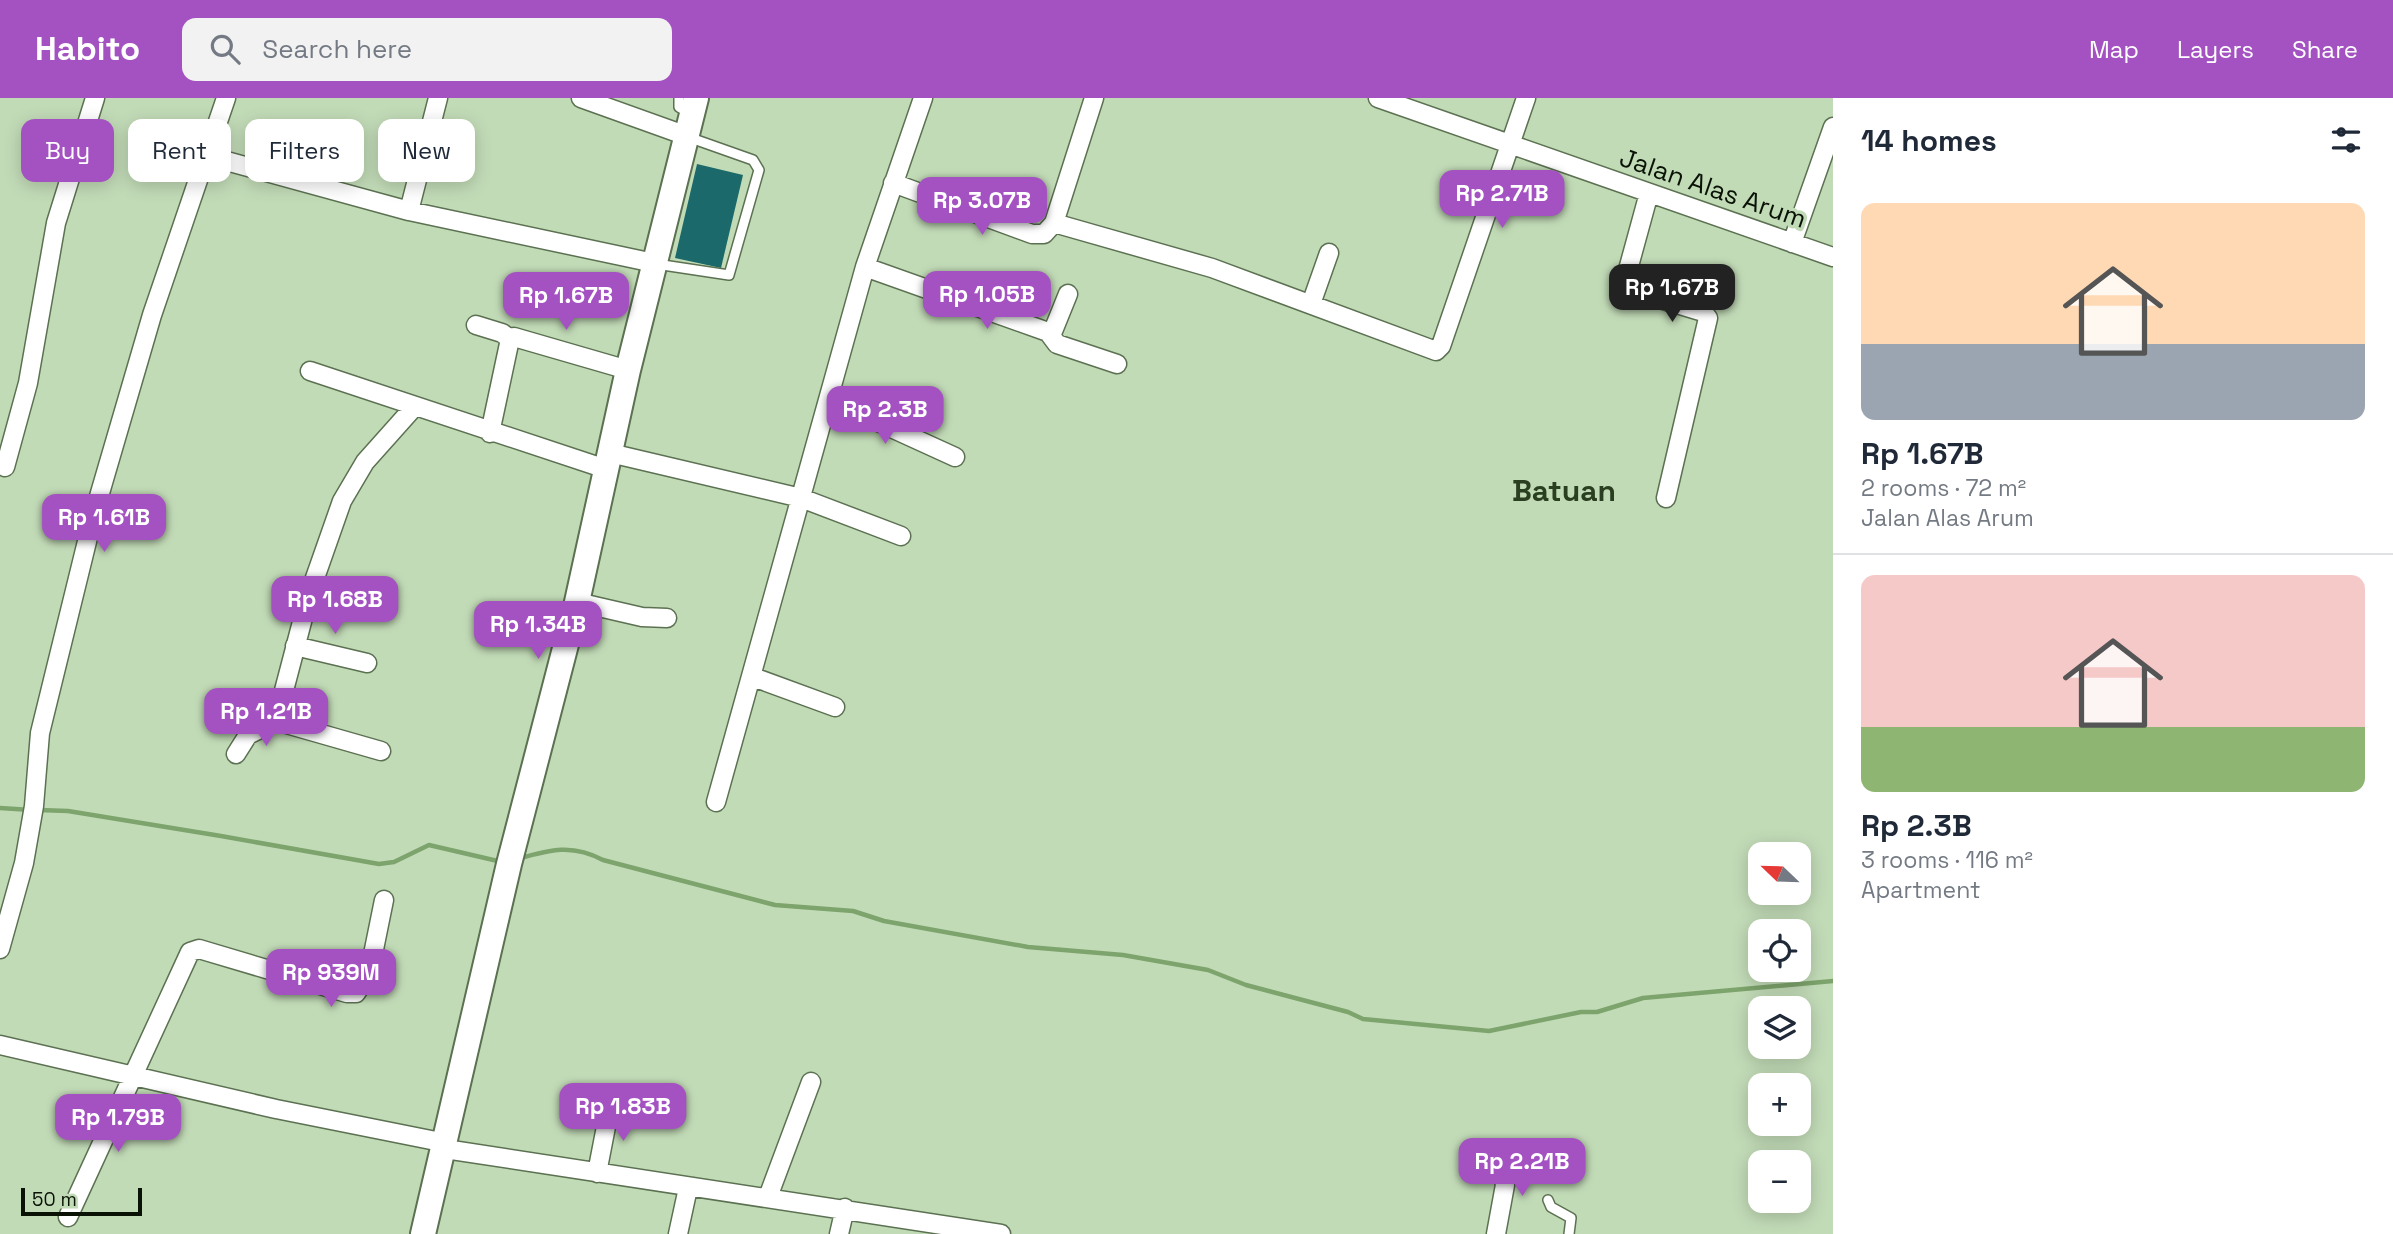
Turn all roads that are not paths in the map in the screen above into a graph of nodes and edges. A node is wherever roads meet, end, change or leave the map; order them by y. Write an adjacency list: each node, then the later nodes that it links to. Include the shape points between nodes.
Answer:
1 (95, 98): 37 (street, via 56,223 28,383)
2 (226, 98): 10 (street)
3 (438, 98): 17 (street)
4 (581, 98): 9 (street)
5 (923, 98): 15 (street)
6 (1094, 98): 18 (street)
7 (1378, 98): 12 (street, Jalan Alas Arum)
8 (1526, 98): 12 (street)
9 (689, 112): 22 (main road); 22 (lane, via 753,160 759,170 729,275)
10 (219, 119)
11 (1833, 127): 19 (street)
12 (1511, 145): 16 (street, Jalan Alas Arum); 25 (street, via 1436,351)
13 (231, 162): 17 (street)
14 (199, 182): 52 (street, via 152,315 93,517 40,733 24,863)
15 (893, 183): 18 (street, via 1038,236); 23 (street)
16 (1649, 193): 19 (street, Jalan Alas Arum); 39 (street, via 1623,288 1703,312 1708,318)
17 (409, 211): 22 (street)
18 (1054, 223): 25 (street, via 1212,268)
19 (1792, 243): 21 (street, Jalan Alas Arum)
20 (1329, 253): 25 (street)
21 (1833, 257)
22 (654, 264): 30 (main road)
23 (865, 267): 27 (street); 32 (street)
24 (1068, 294): 27 (street)
25 (1311, 304)
26 (476, 325): 28 (street)
27 (1051, 336): 29 (street, via 1057,344)
28 (510, 339): 30 (street); 34 (street)
29 (1117, 364)
30 (628, 370): 36 (main road)
31 (310, 372): 33 (street)
32 (830, 400): 35 (street); 38 (street)
33 (415, 406): 34 (street); 43 (street, via 365,462 341,501)
34 (490, 433): 36 (street)
35 (955, 457)
36 (608, 461): 38 (street); 41 (main road)
37 (5, 467)
38 (801, 498): 40 (street); 45 (street)
39 (1665, 498)
40 (901, 536)
41 (578, 602): 42 (street); 57 (main road, via 509,864)
42 (667, 618)
43 (295, 646): 44 (street); 47 (street)
44 (367, 663)
45 (753, 677): 46 (street); 50 (street)
46 (835, 708)
47 (276, 721): 48 (street); 49 (street, via 248,735)
48 (381, 751)
49 (236, 754)
50 (716, 802)
51 (384, 900): 54 (street, via 369,974 356,993 278,975 199,949 190,951)
52 (0, 949)
53 (0, 1045): 54 (street)
54 (133, 1076): 57 (street); 64 (street)
55 (811, 1083): 61 (street)
56 (610, 1106): 59 (street)
57 (446, 1146): 59 (street); 66 (main road)
58 (1500, 1164): 70 (street, via 1505,1185)
59 (597, 1174): 60 (street)
60 (688, 1188): 61 (street); 67 (street)
61 (768, 1197): 63 (street)
62 (1548, 1200): 71 (lane, via 1551,1208 1571,1218)
63 (845, 1208): 65 (street); 68 (street)
64 (68, 1217)
65 (970, 1231): 69 (street)
66 (423, 1234)
67 (678, 1234)
68 (839, 1234)
69 (1001, 1234)
70 (1496, 1234)
71 (1569, 1234)

